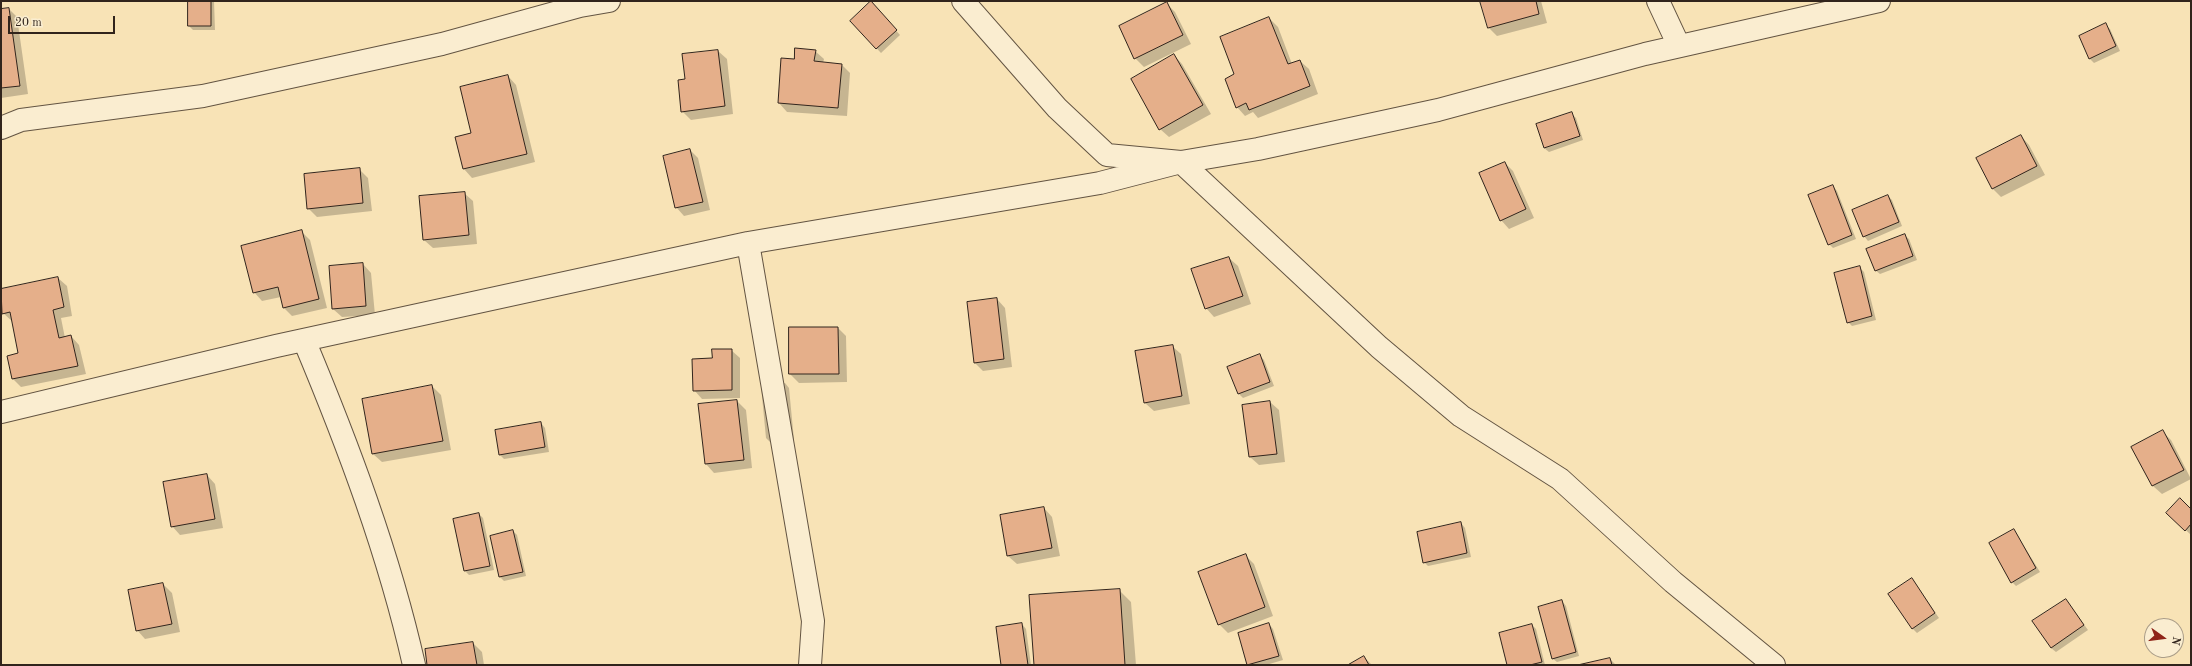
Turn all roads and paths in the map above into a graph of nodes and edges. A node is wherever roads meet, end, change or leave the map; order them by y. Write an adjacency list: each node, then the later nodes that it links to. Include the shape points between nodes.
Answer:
1 (609, 1): 6 (street, via 580,6 442,44 203,96 21,120)
2 (963, 1): 7 (street, via 1057,108 1107,155)
3 (1658, 1): 5 (street)
4 (1879, 1): 5 (street)
5 (1679, 46): 7 (street, via 1438,110 1258,149)
6 (1, 128)
7 (1181, 162): 8 (street, via 1100,183); 13 (street, via 1379,348 1461,416 1560,478 1673,582)
8 (748, 244): 9 (street); 12 (street, via 813,621)
9 (304, 340): 10 (street); 11 (street, via 343,435 401,608)
10 (1, 412)
11 (414, 665)
12 (810, 665)
13 (1774, 665)

